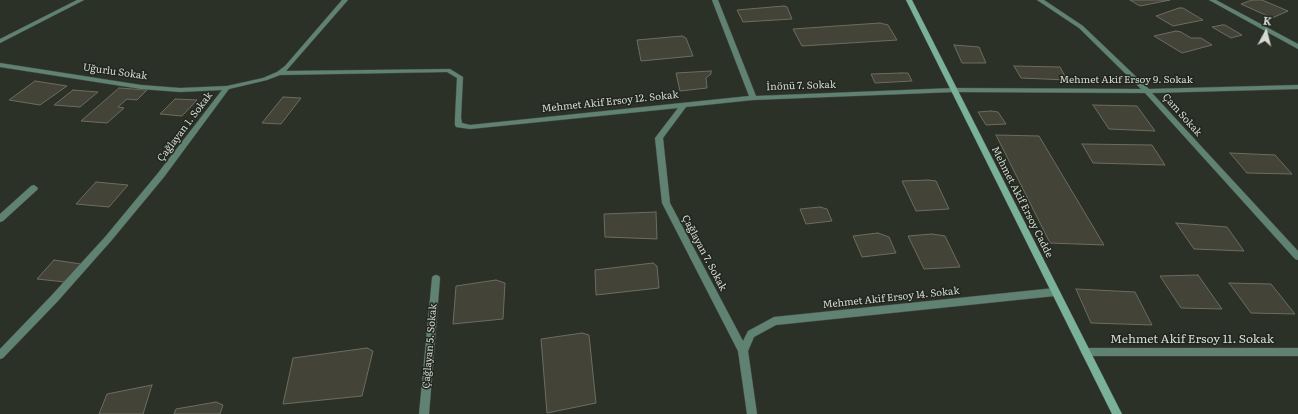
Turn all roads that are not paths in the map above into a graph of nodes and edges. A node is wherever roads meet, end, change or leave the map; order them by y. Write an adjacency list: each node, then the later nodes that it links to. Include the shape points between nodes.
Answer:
1 (81, 0): 7 (street)
2 (345, 0): 10 (street)
3 (715, 0): 15 (street, İnönü 7. Sokak)
4 (909, 0): 13 (street, Mehmet Akif Ersoy Cadde)
5 (1040, 0): 14 (street, Çam Sokak, via 1081,27)
6 (1212, 0): 8 (street)
7 (0, 41)
8 (1298, 47)
9 (0, 65): 12 (street, Uğurlu Sokak, via 141,87 180,90)
10 (279, 73): 12 (street); 16 (street, Mehmet Akif Ersoy 12. Sokak, via 448,70 460,77 459,125 470,127)
11 (1298, 86): 14 (street, Mehmet Akif Ersoy 9. Sokak)
12 (228, 88): 25 (street, Çağlayan 1. Sokak, via 108,239)
13 (954, 90): 14 (street, Mehmet Akif Ersoy 9. Sokak); 15 (street, İnönü 7. Sokak); 21 (street, Mehmet Akif Ersoy Cadde)
14 (1147, 91): 19 (street, Çam Sokak)
15 (753, 98): 16 (street, Mehmet Akif Ersoy 12. Sokak)
16 (684, 105): 22 (street, Çağlayan 7. Sokak, via 659,138 666,203)
17 (34, 188): 18 (street)
18 (0, 219)
19 (1298, 257)
20 (436, 278): 26 (street, Çağlayan 5. Sokak)
21 (1055, 292): 22 (street, Mehmet Akif Ersoy 14. Sokak, via 774,321 751,334); 23 (street, Mehmet Akif Ersoy Cadde)
22 (743, 351): 27 (street, Çağlayan 7. Sokak)
23 (1086, 352): 24 (street, Mehmet Akif Ersoy 11. Sokak); 28 (street, Mehmet Akif Ersoy Cadde)
24 (1298, 352)
25 (0, 355)
26 (424, 414)
27 (752, 414)
28 (1117, 414)

